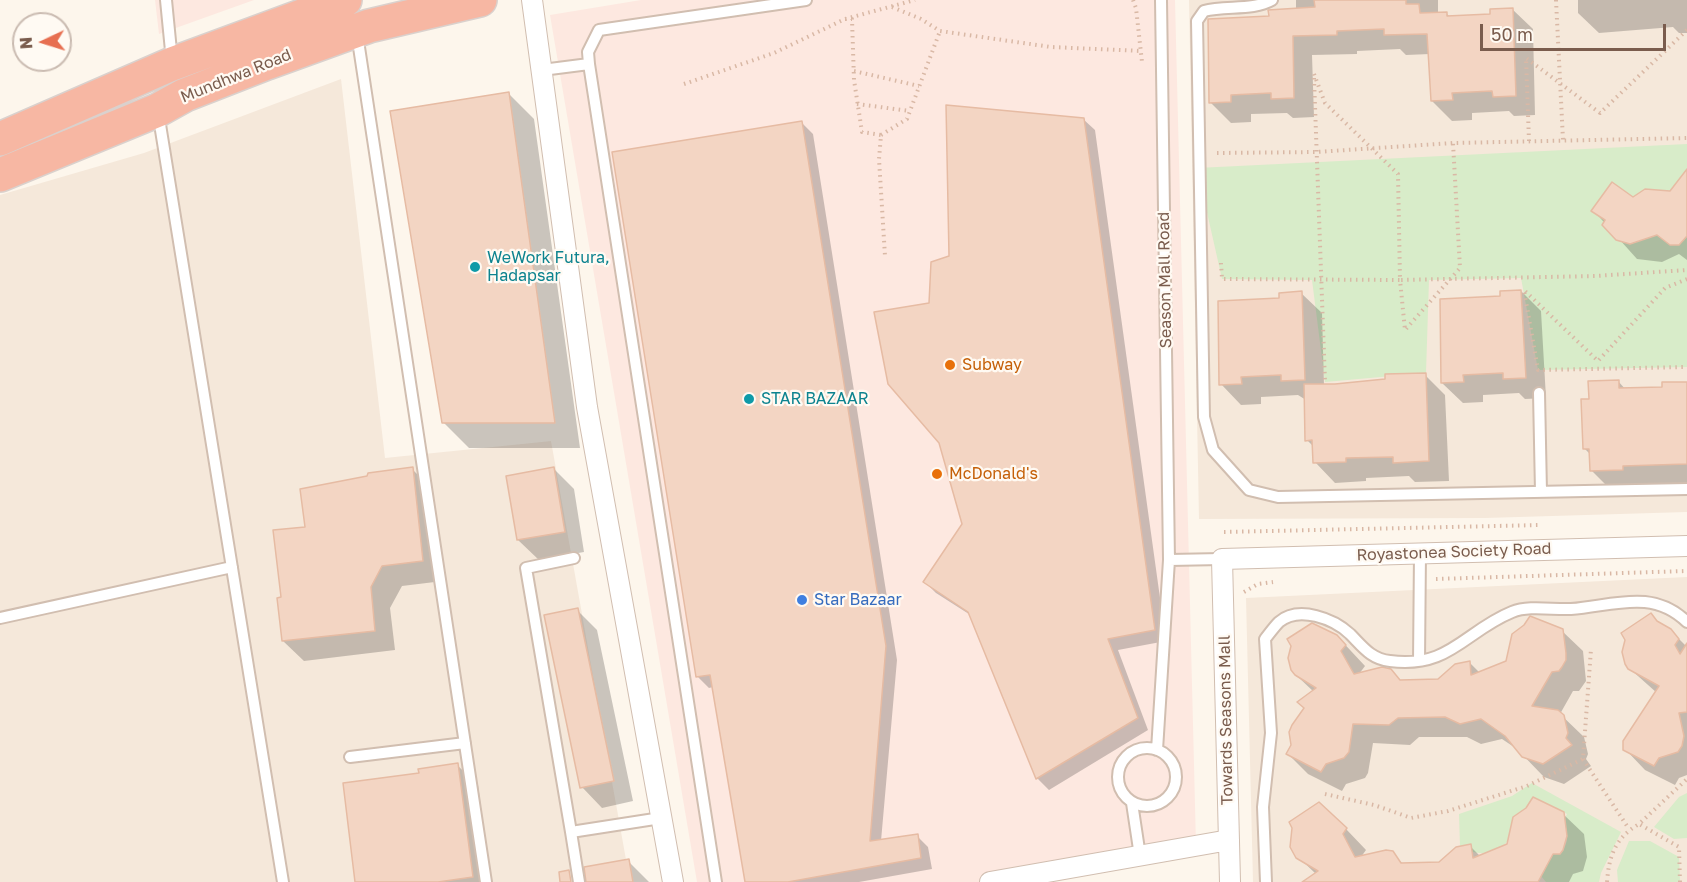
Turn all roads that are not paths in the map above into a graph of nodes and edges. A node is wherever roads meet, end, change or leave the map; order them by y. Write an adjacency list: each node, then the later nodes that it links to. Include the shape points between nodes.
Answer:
1 (166, 0): 9 (lane)
2 (345, 0): 9 (highway, Mundhwa Road)
3 (480, 0): 8 (highway, Mundhwa Road)
4 (532, 0): 11 (street)
5 (806, 0): 10 (lane, via 599,30 588,52)
6 (1161, 0): 22 (lane, Season Mall Road)
7 (1272, 0): 17 (lane, via 1264,5 1204,11 1197,21 1204,417 1213,450 1249,490 1278,497)
8 (356, 31): 12 (highway, Mundhwa Road, via 185,95); 27 (lane)
9 (172, 64): 13 (highway, Mundhwa Road)
10 (590, 64): 11 (lane); 39 (lane)
11 (542, 70): 31 (street, via 587,407)
12 (158, 110): 14 (highway, Mundhwa Road); 23 (lane)
13 (0, 139)
14 (0, 175)
15 (1539, 393): 17 (lane)
16 (1687, 489): 17 (lane)
17 (1541, 492)
18 (1687, 546): 19 (street, Royastonea Society Road)
19 (1420, 553): 21 (street, Royastonea Society Road); 26 (lane)
20 (574, 558): 32 (lane, via 526,568)
21 (1222, 559): 22 (lane); 33 (street, Towards Seasons Mall)
22 (1169, 560): 28 (lane, Season Mall Road)
23 (232, 567): 24 (lane); 35 (lane)
24 (0, 618)
25 (1687, 622): 26 (lane, via 1677,612 1651,600 1615,601 1573,609 1516,610 1490,621 1439,658)
26 (1419, 661): 42 (lane, via 1377,659 1348,632 1321,616 1298,615 1281,620 1265,639 1271,725 1263,807)
27 (465, 743): 29 (lane); 36 (lane)
28 (1157, 750): 30 (lane, via 1138,749 1118,769 1120,788); 30 (lane, via 1172,762 1176,780 1173,789 1168,797 1151,806)
29 (350, 757)
30 (1132, 803): 34 (lane)
31 (661, 818): 32 (lane); 38 (street)
32 (571, 832): 37 (lane)
33 (1229, 840): 34 (street); 41 (street, Towards Seasons Mall)
34 (1140, 856): 40 (street)
35 (283, 882)
36 (486, 882)
37 (579, 882)
38 (673, 882)
39 (716, 882)
40 (990, 882)
41 (1230, 882)
42 (1266, 882)

